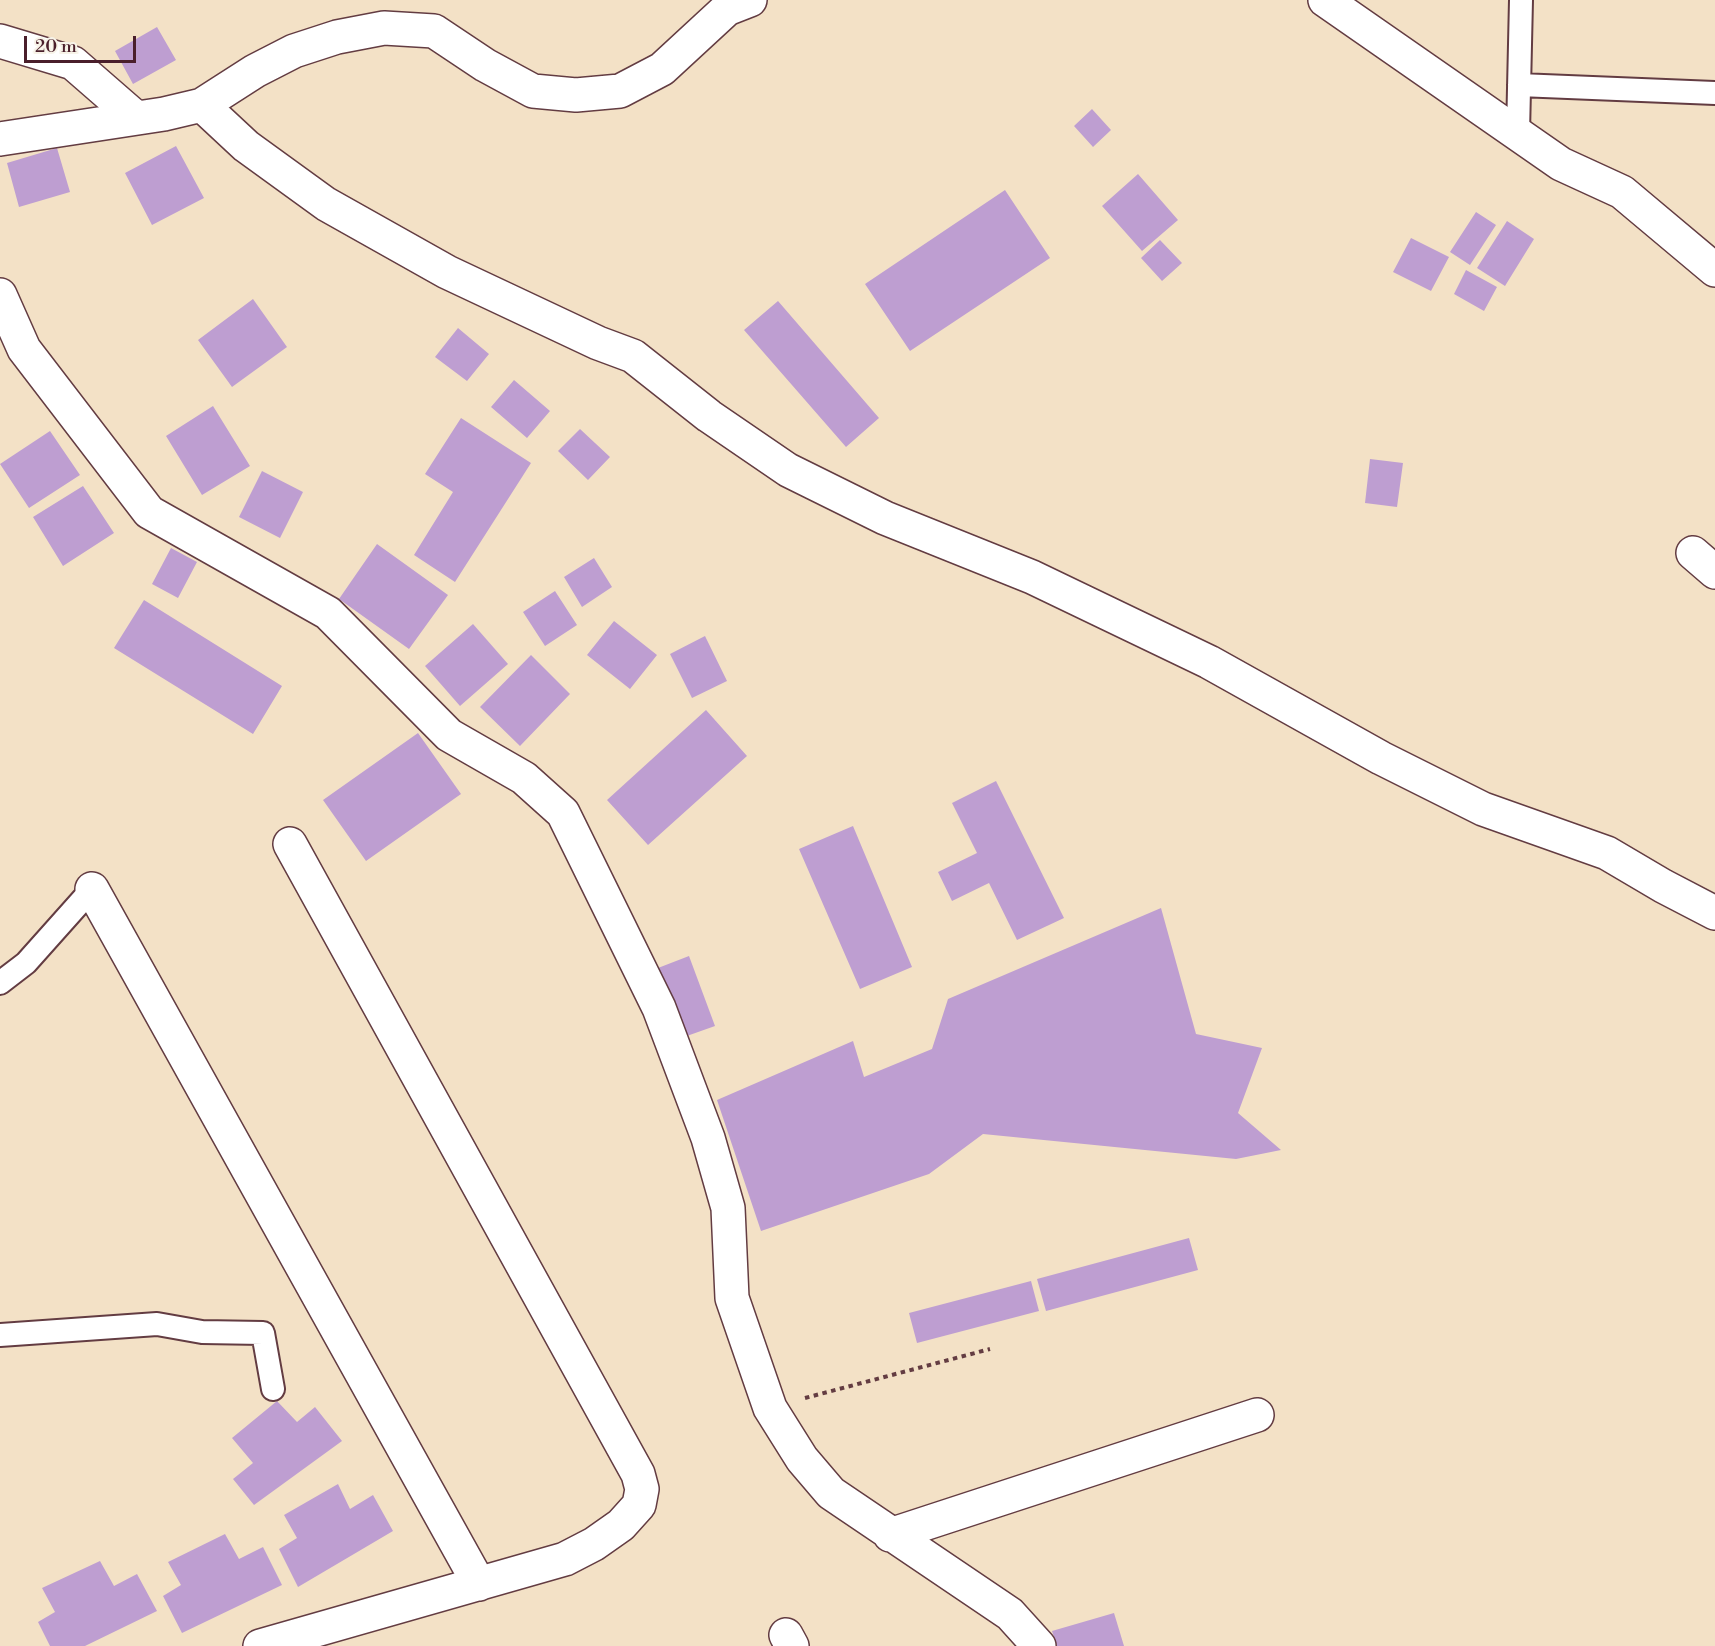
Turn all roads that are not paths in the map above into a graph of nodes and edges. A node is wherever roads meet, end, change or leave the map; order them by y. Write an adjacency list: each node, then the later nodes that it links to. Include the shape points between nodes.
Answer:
1 (750, 0): 7 (street, via 727,9 662,69 620,91 576,95 533,91 434,31 384,28 294,51)
2 (1325, 0): 9 (street)
3 (1521, 0): 5 (lane)
4 (0, 41): 8 (street, via 73,63)
5 (1519, 86): 6 (lane); 9 (lane)
6 (1715, 93)
7 (202, 105): 8 (street); 15 (street, via 246,146 326,204 447,272 598,344 633,356 709,416 788,470 885,518 1032,577 1199,657 1381,758 1483,809 1607,853)
8 (135, 117): 10 (street)
9 (1518, 133): 11 (street, via 1562,164 1622,192)
10 (0, 139)
11 (1715, 270)
12 (0, 296): 20 (street, via 24,349 149,512 328,614 449,735 524,778 563,813 659,1008 708,1138 728,1208 732,1298 770,1408 802,1459 831,1493)
13 (290, 843): 21 (street, via 638,1474 642,1489 639,1504 621,1525 594,1544 565,1559)
14 (92, 889): 16 (lane, via 26,963); 21 (street)
15 (1715, 913)
16 (0, 983)
17 (0, 1335): 18 (lane, via 158,1324 202,1332 263,1333)
18 (273, 1389)
19 (1257, 1416): 20 (street)
20 (890, 1534): 23 (street, via 1010,1614)
21 (479, 1584): 22 (street)
22 (260, 1646)
23 (1039, 1646)

